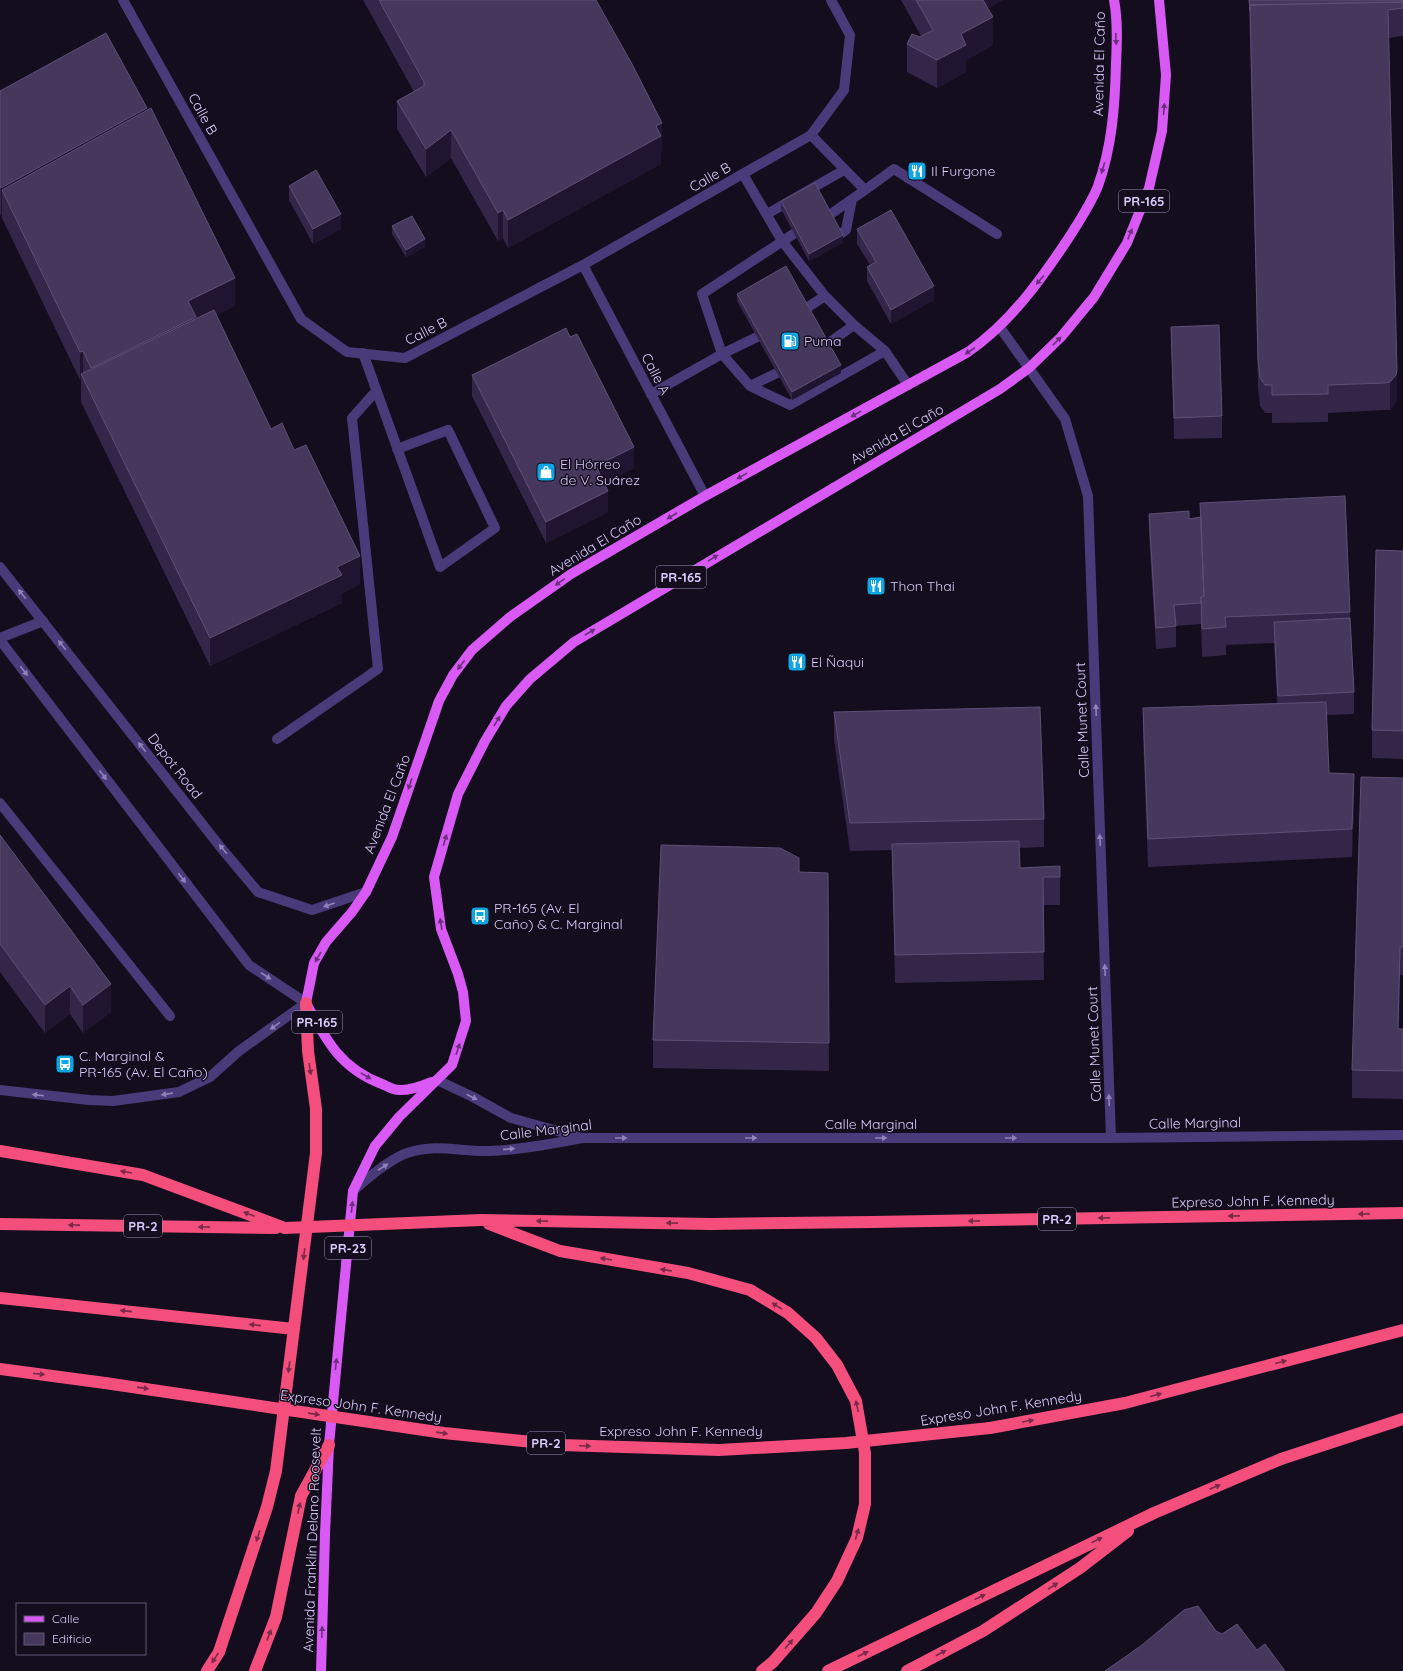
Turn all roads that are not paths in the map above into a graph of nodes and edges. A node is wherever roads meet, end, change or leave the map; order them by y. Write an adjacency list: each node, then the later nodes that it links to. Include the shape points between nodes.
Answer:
1 (123, 0): 26 (street, Calle B, via 301,318 347,352)
2 (831, 0): 5 (street, Calle B, via 850,35 844,90)
3 (1114, 0): 22 (main road, Avenida El Caño / PR-165, one-way to 22, via 1117,44 1115,104 1108,152 1097,187 1078,224 1044,276)
4 (1159, 0): 28 (main road, Avenida El Caño / PR-165, one-way to 4, via 1061,337 1094,297 1127,244 1149,188 1162,131 1166,75)
5 (811, 135): 6 (street); 7 (street, Calle B)
6 (844, 170): 8 (street); 10 (street)
7 (743, 174): 10 (street); 18 (street, Calle B)
8 (865, 190): 9 (street); 13 (street, via 894,169)
9 (852, 199): 11 (street); 14 (street, via 846,230)
10 (766, 214): 15 (street)
11 (828, 216)
12 (794, 233): 15 (street)
13 (997, 234)
14 (839, 235)
15 (782, 241): 17 (street); 27 (street, via 702,294)
16 (806, 254): 17 (street)
17 (796, 261): 19 (street)
18 (583, 266): 26 (street, Calle B, via 405,358); 33 (street, Calle A)
19 (825, 296): 20 (street); 21 (street)
20 (805, 309)
21 (854, 325): 24 (street); 25 (street)
22 (999, 326): 28 (street, Calle Munet Court); 30 (main road, Avenida El Caño / PR-165, one-way to 30, via 982,343)
23 (757, 337): 27 (street)
24 (826, 345)
25 (885, 351): 30 (street); 31 (street, via 790,405)
26 (363, 354): 32 (street)
27 (722, 354): 31 (street); 33 (street)
28 (1030, 368): 44 (main road, Avenida El Caño / PR-165, one-way to 28, via 452,1065 466,1021 461,986 441,929 434,877 458,794 506,706 530,679 574,642 1000,389); 48 (street, Calle Munet Court, one-way to 28, via 1088,496 1065,419)
29 (777, 373): 31 (street)
30 (908, 385): 35 (main road, Avenida El Caño / PR-165, one-way to 35)
31 (750, 386)
32 (376, 391): 34 (street); 39 (street, via 352,418 378,669)
33 (651, 394): 35 (street, Calle A)
34 (397, 449): 34 (street, via 440,567 495,528 448,430)
35 (705, 496): 41 (main road, Avenida El Caño / PR-165, one-way to 41, via 572,574 510,617 472,650 453,675 439,701 392,837)
36 (0, 567): 37 (street, Depot Road, one-way to 36)
37 (44, 621): 38 (street); 41 (street, Depot Road, one-way to 37, via 312,910 258,892)
38 (0, 639): 42 (street, one-way to 42, via 249,965)
39 (277, 739)
40 (0, 803): 43 (street)
41 (366, 892): 42 (main road, Avenida El Caño / PR-165, one-way to 42, via 326,942 314,963)
42 (306, 1003): 44 (main road, Avenida El Caño / PR-165, one-way to 44, via 333,1049 349,1067 373,1081 399,1090 420,1087); 45 (street, one-way to 45, via 239,1051 210,1077 179,1092 113,1102); 56 (highway, one-way to 56, via 308,1051 316,1109 316,1153)
43 (170, 1016)
44 (437, 1080): 47 (street, one-way to 47, via 511,1118); 50 (main road, Avenida Franklin Delano Roosevelt / PR-23, via 399,1117 375,1146)
45 (0, 1090)
46 (1403, 1135): 48 (street, Calle Marginal)
47 (582, 1138): 48 (street, Calle Marginal, one-way to 48); 50 (street, Calle Marginal, one-way to 47, via 378,1170 402,1155 427,1148 489,1151)
48 (1111, 1138)
49 (0, 1151): 54 (highway, one-way to 49, via 143,1176)
50 (353, 1191): 60 (main road, Avenida Franklin Delano Roosevelt / PR-23, one-way to 50)
51 (1403, 1213): 52 (highway, Expreso John F. Kennedy / PR-2, one-way to 52, via 710,1224)
52 (481, 1220): 54 (highway, Expreso John F. Kennedy / PR-2, bridge); 65 (highway, one-way to 52, via 816,1614 837,1581 857,1538 865,1504 865,1453 856,1401 837,1365 816,1338 788,1313 750,1290 688,1273 560,1251)
53 (0, 1224): 54 (highway, Expreso John F. Kennedy / PR-2, one-way to 53)
54 (285, 1228)
55 (0, 1298): 56 (highway, one-way to 55)
56 (294, 1329): 62 (highway, one-way to 62, via 271,1493 219,1652)
57 (1403, 1330): 58 (highway, Expreso John F. Kennedy / PR-2, one-way to 57, bridge, via 444,1433 561,1445 718,1450 846,1443 990,1428 1125,1403)
58 (0, 1369)
59 (1403, 1419): 61 (highway, one-way to 59, via 1281,1459)
60 (329, 1445): 63 (highway, one-way to 60, via 276,1617 301,1496); 64 (main road, Avenida Franklin Delano Roosevelt / PR-23, one-way to 60)
61 (1147, 1516): 66 (highway, one-way to 61); 67 (highway, one-way to 61, via 983,1631 1080,1568)
62 (207, 1671)
63 (255, 1671)
64 (321, 1671)
65 (762, 1671)
66 (828, 1671)
67 (907, 1671)

